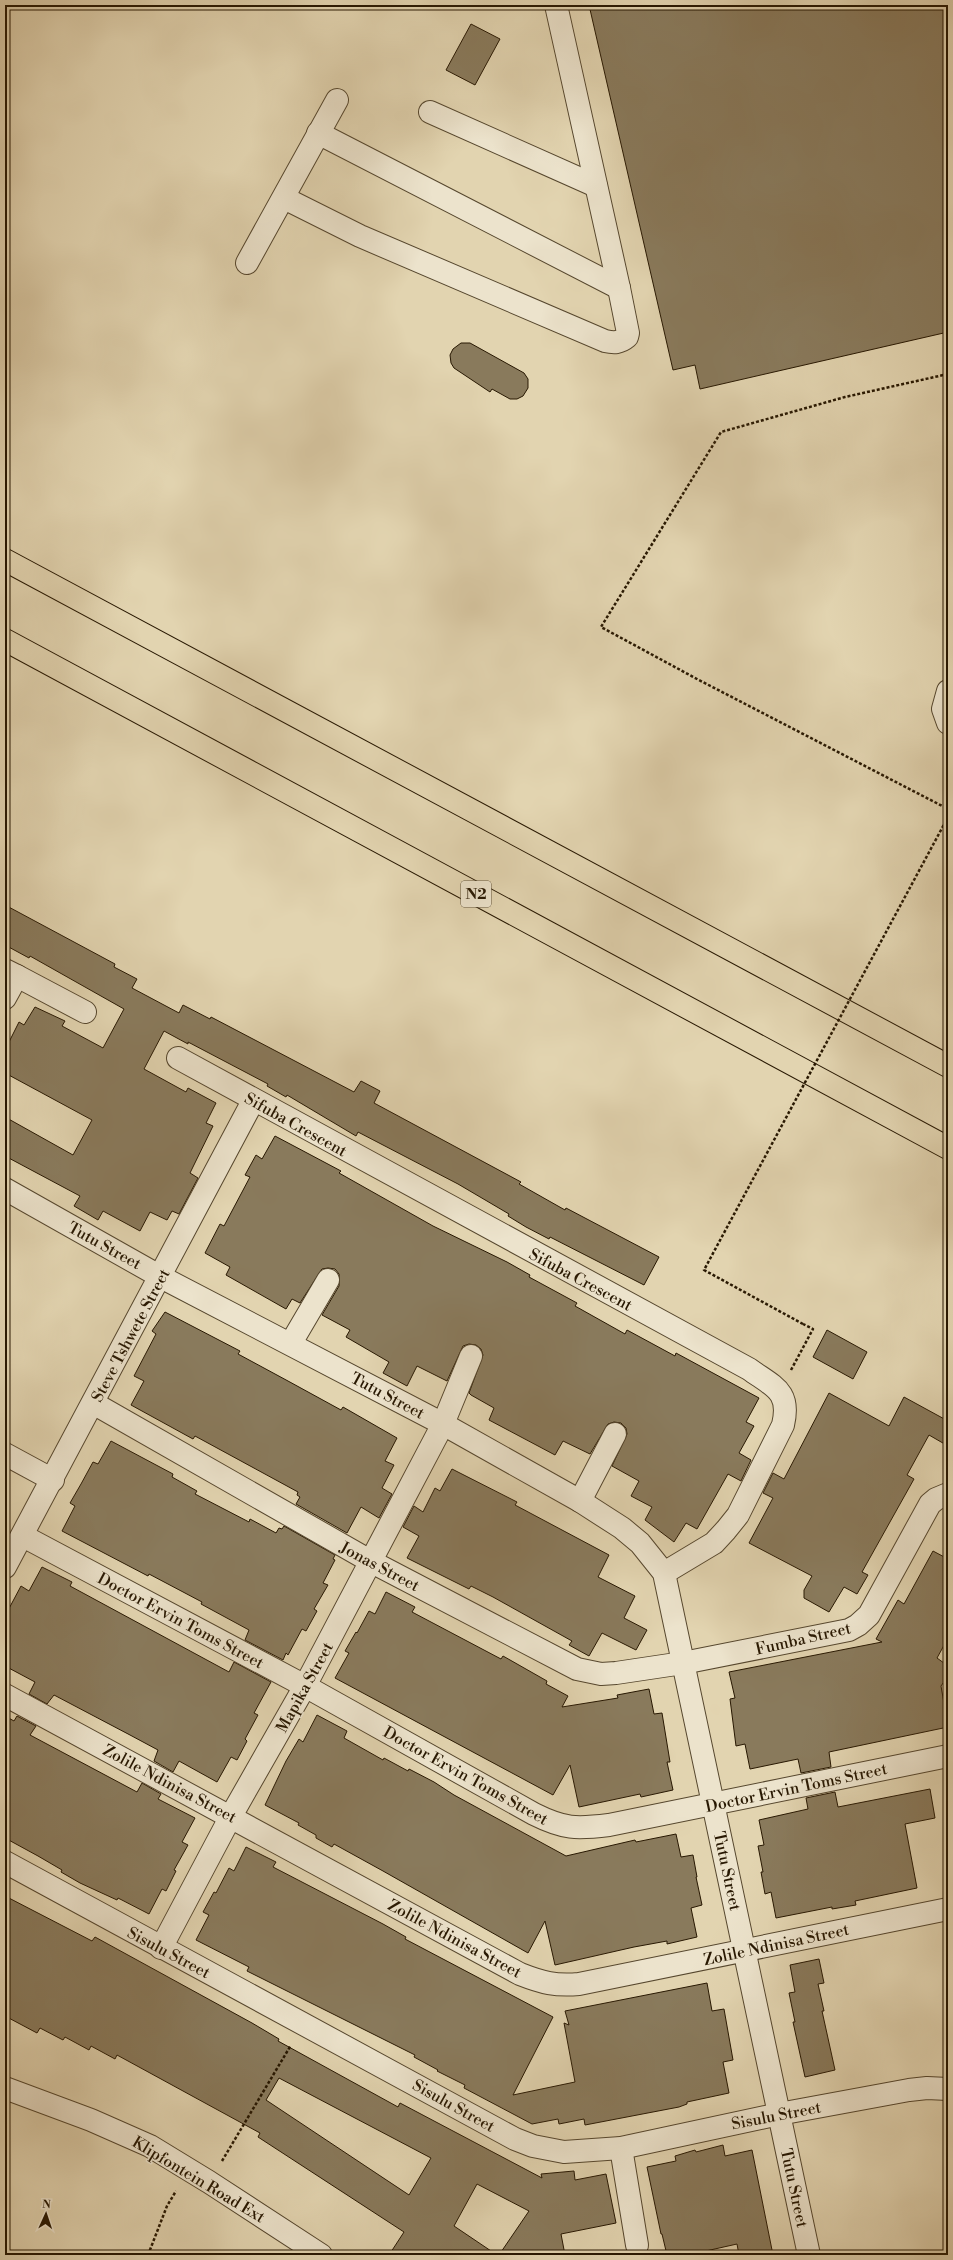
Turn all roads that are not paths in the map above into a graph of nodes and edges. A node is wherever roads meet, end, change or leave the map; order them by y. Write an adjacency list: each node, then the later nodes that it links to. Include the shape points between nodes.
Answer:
1 (556, 5): 5 (street)
2 (337, 100): 4 (street)
3 (430, 112): 5 (street)
4 (318, 133): 6 (street); 8 (street)
5 (596, 186): 8 (street)
6 (284, 198): 7 (street); 8 (street, via 360,236 612,343 623,341 628,333)
7 (247, 263)
8 (619, 288)
9 (5, 560): 17 (highway)
10 (5, 640): 19 (highway, N2)
11 (948, 691): 12 (street, via 943,709)
12 (948, 723)
13 (11, 973): 14 (street); 15 (street)
14 (5, 998)
15 (85, 1012)
16 (178, 1058): 18 (street, Sifuba Crescent)
17 (948, 1066)
18 (254, 1101): 21 (street, Steve Tshwete Street); 35 (street, Sifuba Crescent, via 749,1369 780,1391 785,1400 783,1425 738,1516 714,1543)
19 (948, 1148)
20 (5, 1189): 21 (street, Tutu Street)
21 (161, 1277): 23 (street, Tutu Street); 25 (street, Steve Tshwete Street)
22 (328, 1280): 23 (street)
23 (291, 1343): 26 (street, Tutu Street)
24 (471, 1356): 26 (street, Tutu Street)
25 (93, 1404): 29 (street, Steve Tshwete Street); 33 (street, Jonas Street)
26 (443, 1424): 31 (street, Tutu Street); 33 (street, Mapika Street)
27 (615, 1434): 31 (street)
28 (5, 1454): 29 (street)
29 (53, 1480): 32 (street, Steve Tshwete Street)
30 (948, 1494): 36 (street, Fumba Street, via 930,1504 869,1615 858,1625 840,1632)
31 (580, 1501): 35 (street, Tutu Street, via 640,1543)
32 (23, 1536): 34 (street, Steve Tshwete Street); 37 (street, Doctor Ervin Toms Street)
33 (370, 1561): 36 (street, Jonas Street, via 577,1669 608,1674); 37 (street, Mapika Street)
34 (5, 1567)
35 (664, 1573): 36 (street, Tutu Street)
36 (683, 1663): 40 (street, Tutu Street)
37 (305, 1686): 40 (street, Doctor Ervin Toms Street, via 527,1810 565,1827 609,1825); 41 (street, Mapika Street)
38 (5, 1695): 41 (street, Zolile Ndinisa Street)
39 (948, 1756): 40 (street, Doctor Ervin Toms Street)
40 (714, 1805): 45 (street, Tutu Street)
41 (231, 1816): 44 (street, Mapika Street); 45 (street, Zolile Ndinisa Street, via 520,1974 544,1984 579,1984)
42 (5, 1862): 44 (street, Sisulu Street)
43 (948, 1910): 45 (street, Zolile Ndinisa Street)
44 (161, 1948): 49 (street, Sisulu Street, via 515,2139 533,2146 564,2152)
45 (745, 1951): 48 (street, Tutu Street)
46 (5, 2088): 51 (street, Klipfontein Road Ext, via 91,2120 150,2146)
47 (948, 2089): 48 (street, Sisulu Street, via 909,2090)
48 (779, 2114): 49 (street, Sisulu Street); 52 (street, Tutu Street)
49 (622, 2148): 50 (street)
50 (637, 2245)
51 (321, 2255)
52 (809, 2255)

